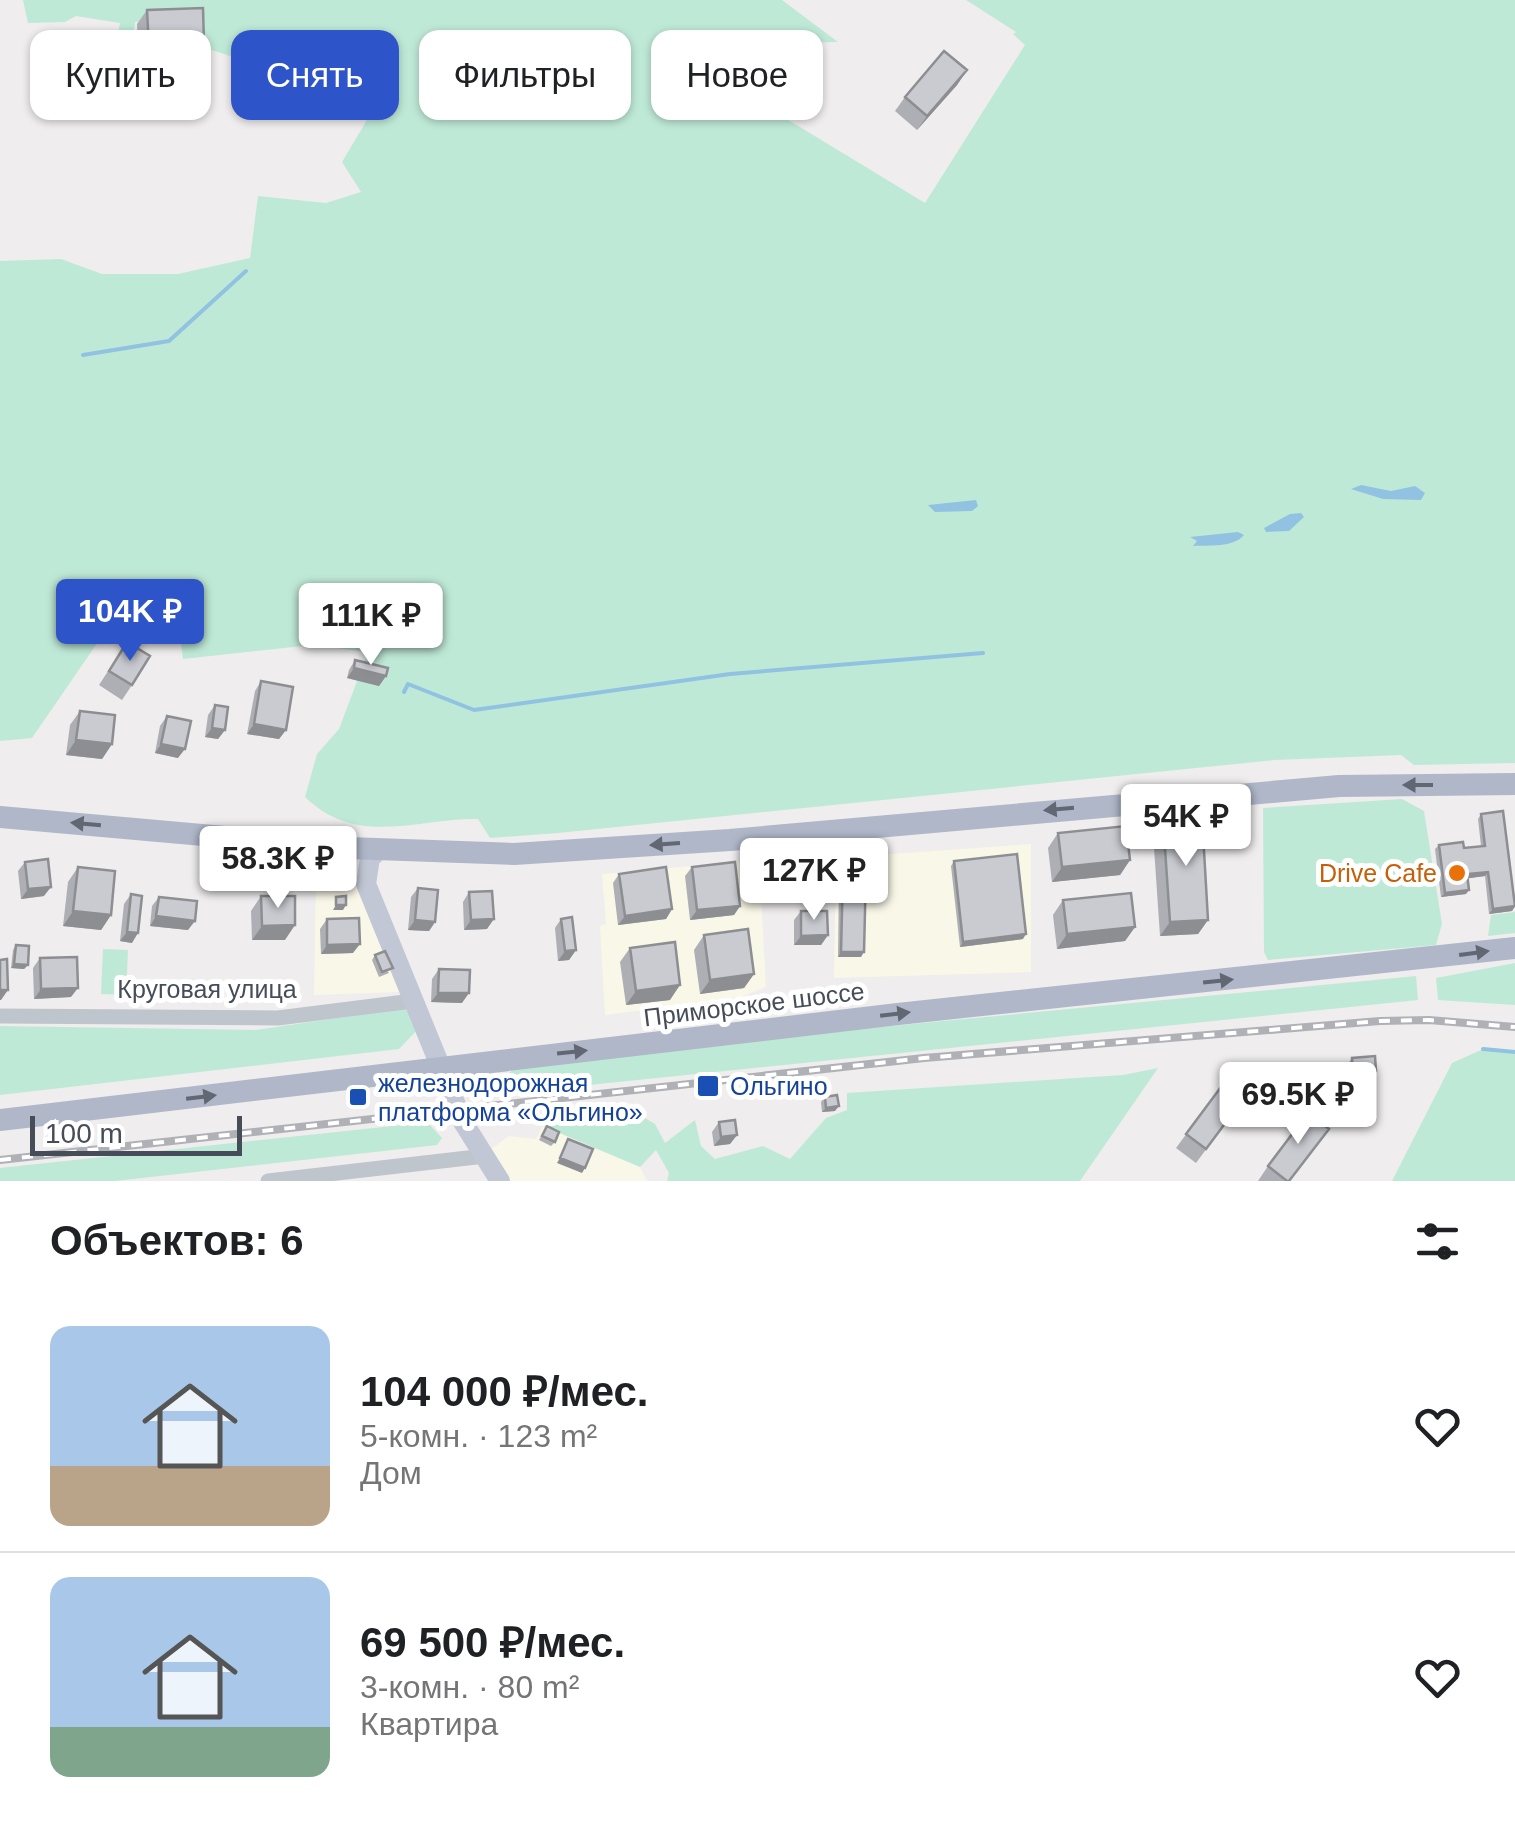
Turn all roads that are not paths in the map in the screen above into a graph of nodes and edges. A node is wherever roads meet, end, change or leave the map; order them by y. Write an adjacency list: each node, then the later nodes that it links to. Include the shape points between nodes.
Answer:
1 (1515, 784): 3 (main road, one-way to 3, via 1339,786 514,854)
2 (0, 817): 3 (main road, one-way to 2)
3 (379, 850): 5 (main road, via 370,858 366,884)
4 (1515, 948): 7 (main road, Приморское шоссе, one-way to 4)
5 (412, 1000): 6 (street, Круговая улица, via 278,1018); 7 (main road)
6 (0, 1016)
7 (441, 1069): 8 (main road, Приморское шоссе, one-way to 7); 9 (main road)
8 (0, 1120)
9 (484, 1156): 10 (street); 11 (main road)
10 (268, 1181)
11 (500, 1181)

